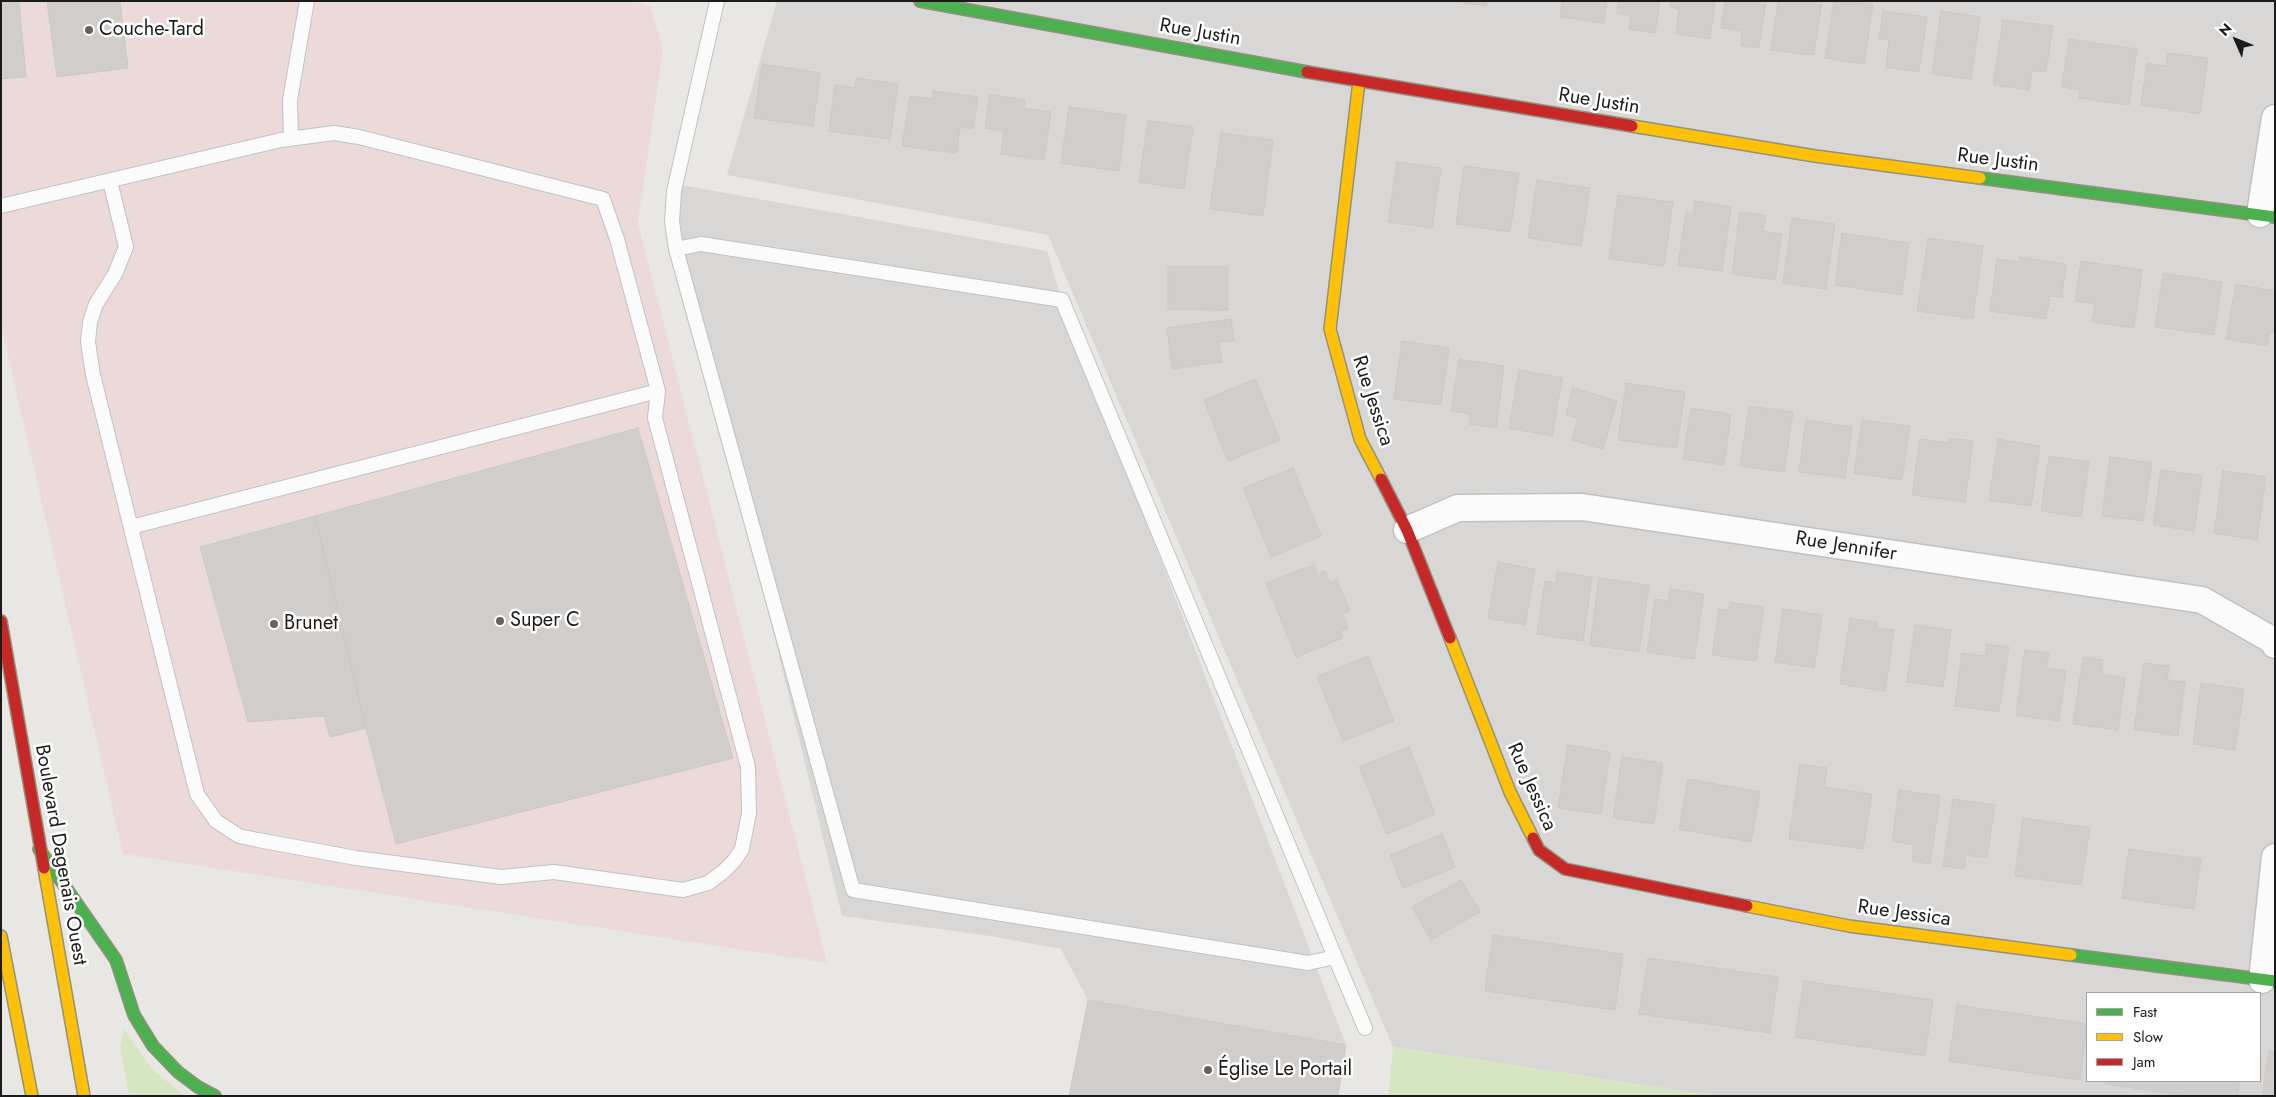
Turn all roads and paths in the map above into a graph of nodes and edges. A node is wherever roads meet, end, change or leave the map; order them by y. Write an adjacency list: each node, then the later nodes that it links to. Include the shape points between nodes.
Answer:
1 (307, 1): 6 (lane, via 290,100)
2 (717, 1): 10 (lane, via 674,190 672,222)
3 (920, 1): 4 (street, Rue Justin)
4 (1359, 81): 9 (street, Rue Justin, via 1815,156); 13 (street, Rue Jessica, via 1330,329 1360,438)
5 (2275, 118): 9 (street)
6 (291, 138): 7 (lane); 11 (lane, via 344,134 603,199 618,239)
7 (110, 181): 8 (lane); 12 (lane, via 126,247 115,274 96,304 88,342 93,376)
8 (1, 206)
9 (2267, 215)
10 (676, 249): 19 (lane, via 701,244 1062,300); 19 (lane, via 853,890 1308,963)
11 (658, 391): 12 (lane); 12 (lane, via 655,418 748,767 750,785 742,849 723,872 696,888 667,890 554,872 501,877 356,858 239,836 228,830 216,820 197,794)
12 (131, 527)
13 (1407, 530): 15 (street, Rue Jennifer, via 1458,508 1582,507 2202,600 2272,640); 20 (street, Rue Jessica, via 1510,792 1539,850 1565,868 1849,926)
14 (1, 621): 16 (street, Boulevard Dagenais Ouest)
15 (2275, 645)
16 (39, 849): 23 (street, Boulevard Dagenais Ouest); 24 (street, via 116,960 134,1016 153,1046 178,1072)
17 (2275, 857): 20 (street)
18 (1, 936): 22 (street)
19 (1335, 957): 21 (lane)
20 (2268, 981)
21 (1365, 1028)
22 (32, 1096)
23 (84, 1096)
24 (215, 1096)

